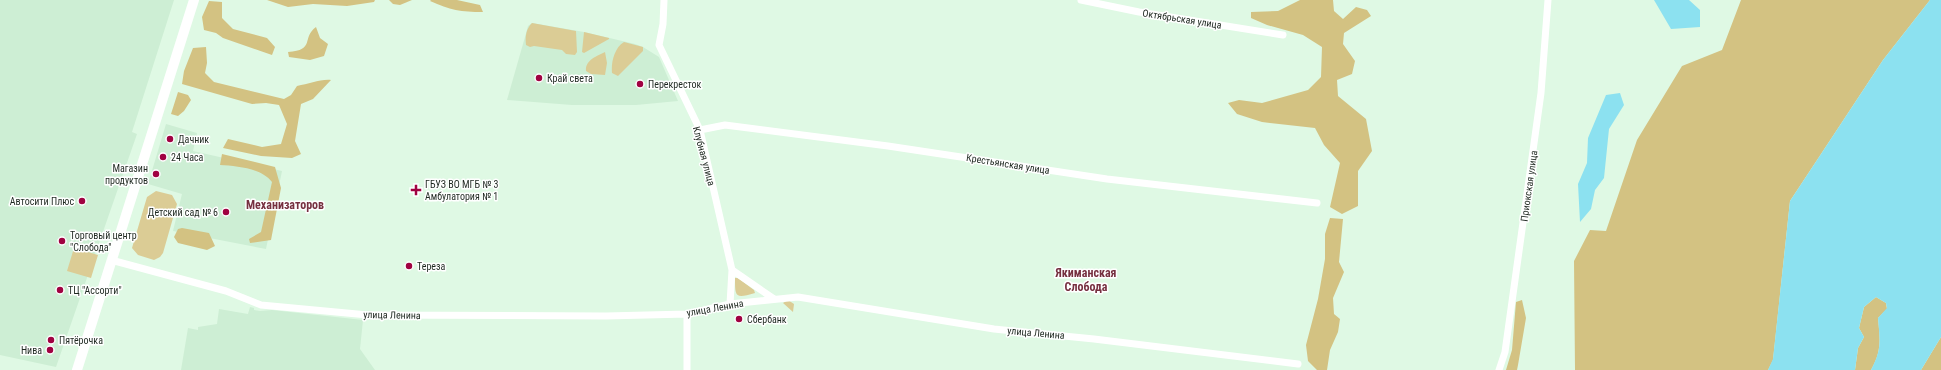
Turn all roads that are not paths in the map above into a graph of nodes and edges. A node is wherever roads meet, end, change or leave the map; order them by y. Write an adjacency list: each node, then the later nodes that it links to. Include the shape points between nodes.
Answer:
1 (194, 0): 8 (main road)
2 (664, 0): 6 (street, Клубная улица, via 659,45)
3 (1081, 0): 5 (street, Октябрьская улица)
4 (1548, 0): 16 (street, Приокская улица, via 1542,93 1505,352)
5 (1283, 35)
6 (700, 130): 7 (street, Крестьянская улица, via 725,125 888,146 1107,179); 9 (street, Клубная улица)
7 (1317, 203)
8 (111, 260): 12 (street, улица Ленина, via 226,291 261,305 368,315); 14 (main road)
9 (732, 270): 10 (street); 11 (street, Клубная улица)
10 (774, 300): 11 (street, улица Ленина); 13 (street, улица Ленина, via 798,297 994,330 1094,339)
11 (730, 304): 12 (street, улица Ленина)
12 (687, 314): 15 (street)
13 (1298, 364)
14 (77, 370)
15 (687, 370)
16 (1498, 370)

